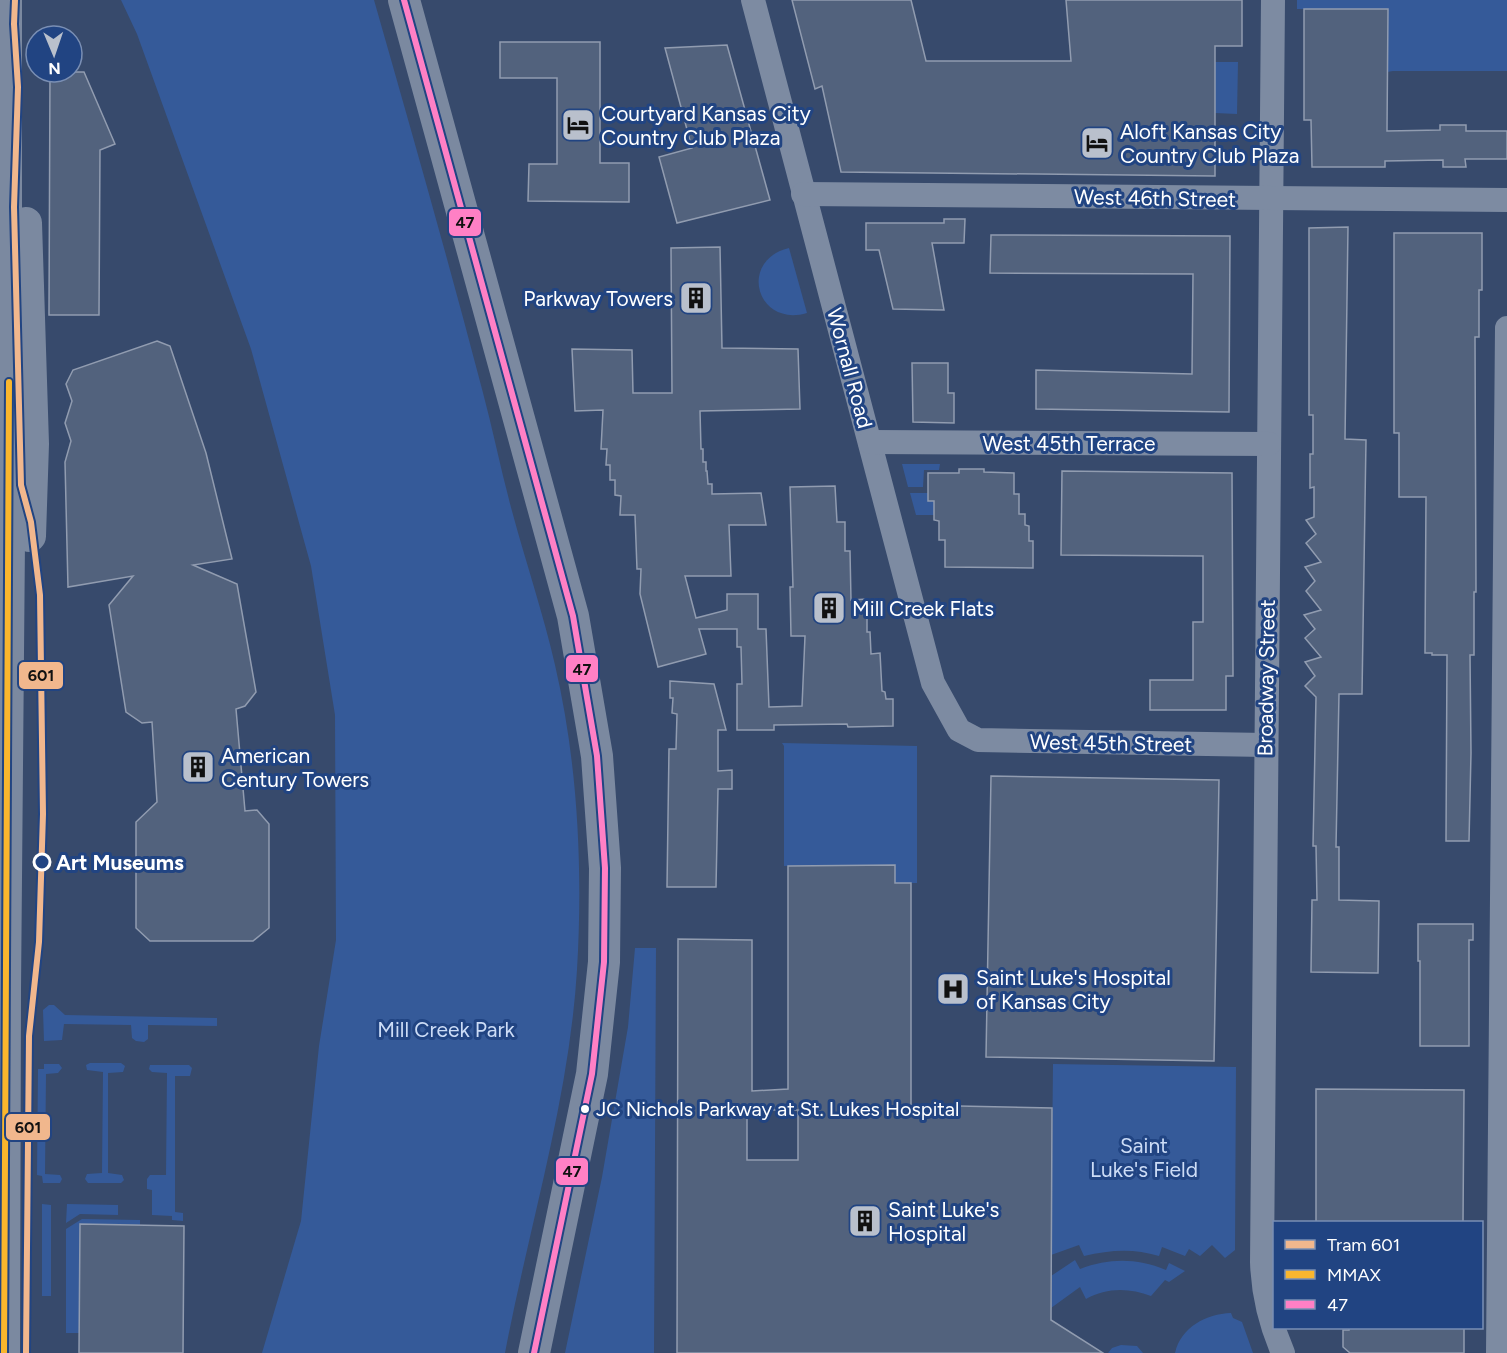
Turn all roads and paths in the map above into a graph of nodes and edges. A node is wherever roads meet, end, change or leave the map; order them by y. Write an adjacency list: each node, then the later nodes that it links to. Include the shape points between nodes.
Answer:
1 (6, 0): 6 (main road)
2 (27, 0): 13 (main road, via 25,200 33,444 26,580)
3 (404, 0): 18 (main road, via 573,616 597,756 605,868 604,962 592,1074)
4 (753, 0): 7 (street, Wornall Road)
5 (1273, 0): 8 (street, Broadway Street)
6 (3, 56): 13 (main road, via 10,428)
7 (803, 194): 8 (street, West 46th Street); 11 (street, Wornall Road)
8 (1270, 199): 9 (street, West 46th Street); 12 (street, Broadway Street)
9 (1507, 200)
10 (1507, 328): 20 (street)
11 (870, 442): 12 (street, West 45th Terrace); 14 (street, Wornall Road, via 933,683)
12 (1269, 444): 15 (street, Broadway Street)
13 (8, 615): 16 (main road)
14 (959, 730): 15 (street, West 45th Street, via 978,740)
15 (1266, 744): 19 (street, Broadway Street, via 1262,1262 1270,1323)
16 (3, 781): 17 (main road)
17 (4, 1353)
18 (534, 1353)
19 (1283, 1353)
20 (1498, 1353)

